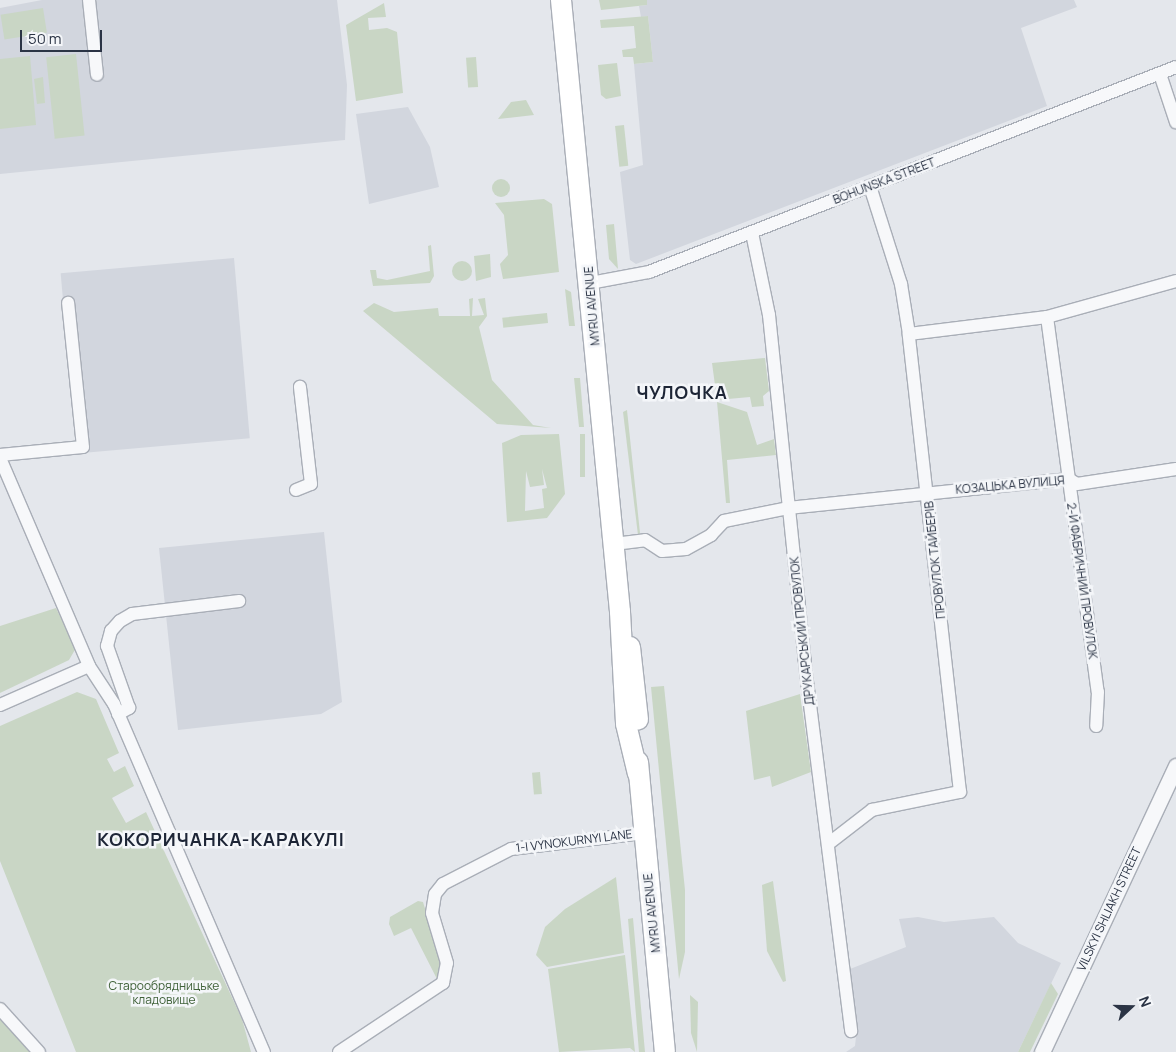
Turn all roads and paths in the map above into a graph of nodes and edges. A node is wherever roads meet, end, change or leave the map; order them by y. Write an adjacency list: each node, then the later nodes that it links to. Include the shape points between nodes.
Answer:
1 (89, 0): 5 (street)
2 (561, 0): 10 (main road, MYRU AVENUE)
3 (1176, 67): 4 (street, BOHUNSKA STREET)
4 (1160, 74): 6 (street); 7 (street, BOHUNSKA STREET)
5 (97, 75)
6 (1176, 122)
7 (870, 186): 8 (street, BOHUNSKA STREET); 13 (street, ПРОВУЛОК ТАЙБЕРІВ, via 898,274)
8 (752, 233): 10 (street, BOHUNSKA STREET, via 649,272); 20 (street, ДРУКАРСЬКИЙ ПРОВУЛОК, via 769,315)
9 (1176, 281): 12 (street)
10 (590, 283): 21 (main road, MYRU AVENUE)
11 (68, 303): 15 (street, via 83,447)
12 (1047, 317): 13 (street); 17 (street, 2-Й ФАБРИЧНИЙ ПРОВУЛОК)
13 (909, 334): 19 (street, ПРОВУЛОК ТАЙБЕРІВ)
14 (300, 386): 18 (street, via 311,484)
15 (0, 456): 23 (street)
16 (1176, 469): 17 (street, КОЗАЦЬКА ВУЛИЦЯ, via 1077,484)
17 (1069, 479): 19 (street, КОЗАЦЬКА ВУЛИЦЯ); 26 (street, 2-Й ФАБРИЧНИЙ ПРОВУЛОК, via 1098,692)
18 (296, 490)
19 (928, 493): 20 (street, КОЗАЦЬКА ВУЛИЦЯ); 29 (street, ПРОВУЛОК ТАЙБЕРІВ, via 960,792 872,810)
20 (788, 508): 21 (street, КОЗАЦЬКА ВУЛИЦЯ, via 724,521 712,536 688,549 662,551 645,540); 29 (street, ДРУКАРСЬКИЙ ПРОВУЛОК)
21 (614, 544): 28 (main road, MYRU AVENUE, via 620,612 636,676 638,774)
22 (239, 601): 25 (street, via 132,614 120,621 110,631 107,646 129,708)
23 (89, 666): 24 (street); 25 (street)
24 (0, 705)
25 (118, 714): 33 (street)
26 (1096, 726)
27 (1176, 766): 36 (street, VILSKYI SHLIAKH STREET)
28 (644, 833): 34 (street, 1-I VYNOKURNYI LANE, via 519,847 443,884 435,894 432,913 447,963 443,983); 35 (main road, MYRU AVENUE)
29 (828, 844): 31 (street, ДРУКАРСЬКИЙ ПРОВУЛОК)
30 (0, 1009): 32 (street)
31 (851, 1031)
32 (39, 1052)
33 (264, 1052)
34 (339, 1052)
35 (665, 1052)
36 (1042, 1052)

